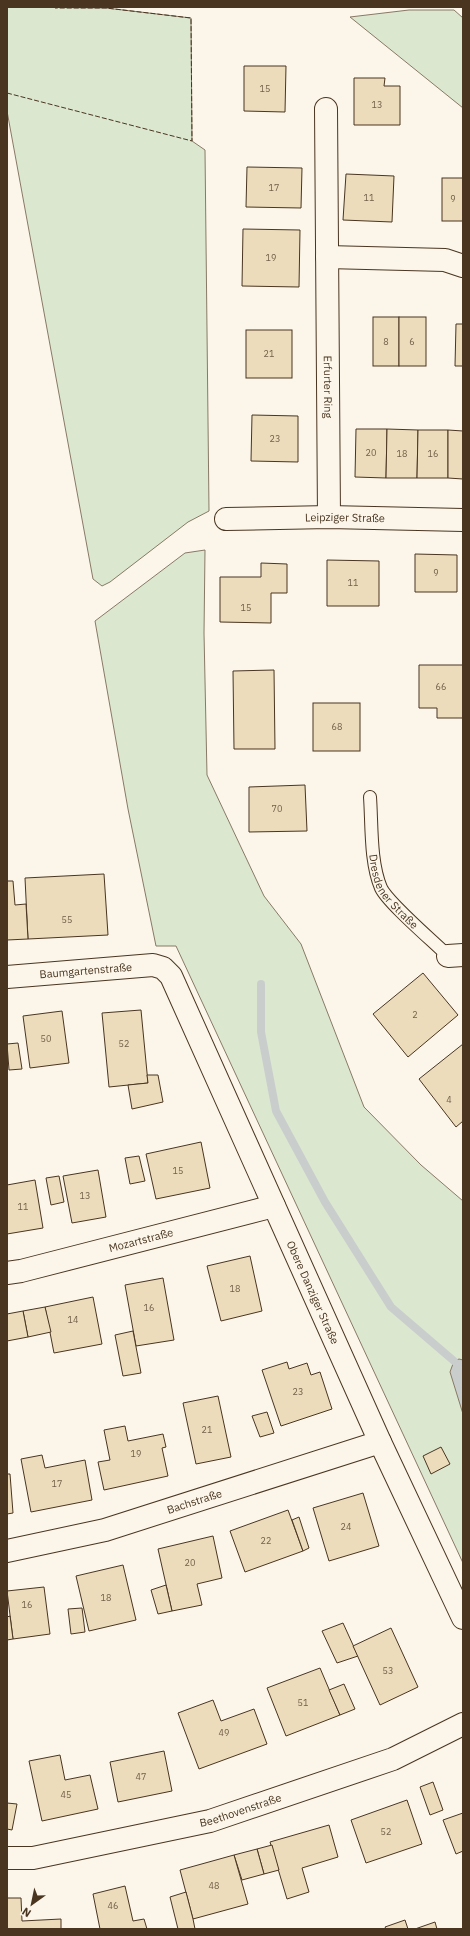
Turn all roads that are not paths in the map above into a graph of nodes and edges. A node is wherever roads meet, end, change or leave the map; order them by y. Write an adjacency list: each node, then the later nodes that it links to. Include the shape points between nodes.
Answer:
1 (326, 109): 2 (street, Erfurter Ring)
2 (328, 257): 3 (street, via 445,260); 4 (street, Erfurter Ring)
3 (463, 266)
4 (329, 517): 5 (street, Leipziger Straße); 6 (street, Leipziger Straße)
5 (226, 519)
6 (463, 520)
7 (370, 797): 8 (lane, Dresdener Straße, via 375,868 382,889 394,904)
8 (456, 955)
9 (163, 968): 10 (street, Baumgartenstraße, via 153,965); 11 (street, Obere Danziger Straße, via 171,976)
10 (7, 977)
11 (274, 1206): 12 (street, Mozartstraße); 13 (street, Obere Danziger Straße)
12 (7, 1273)
13 (380, 1442): 14 (street, Bachstraße, via 105,1530); 15 (street, Obere Danziger Straße)
14 (7, 1551)
15 (463, 1618)
16 (463, 1724): 17 (street, Beethovenstraße, via 393,1759 210,1821 33,1858)
17 (7, 1858)

